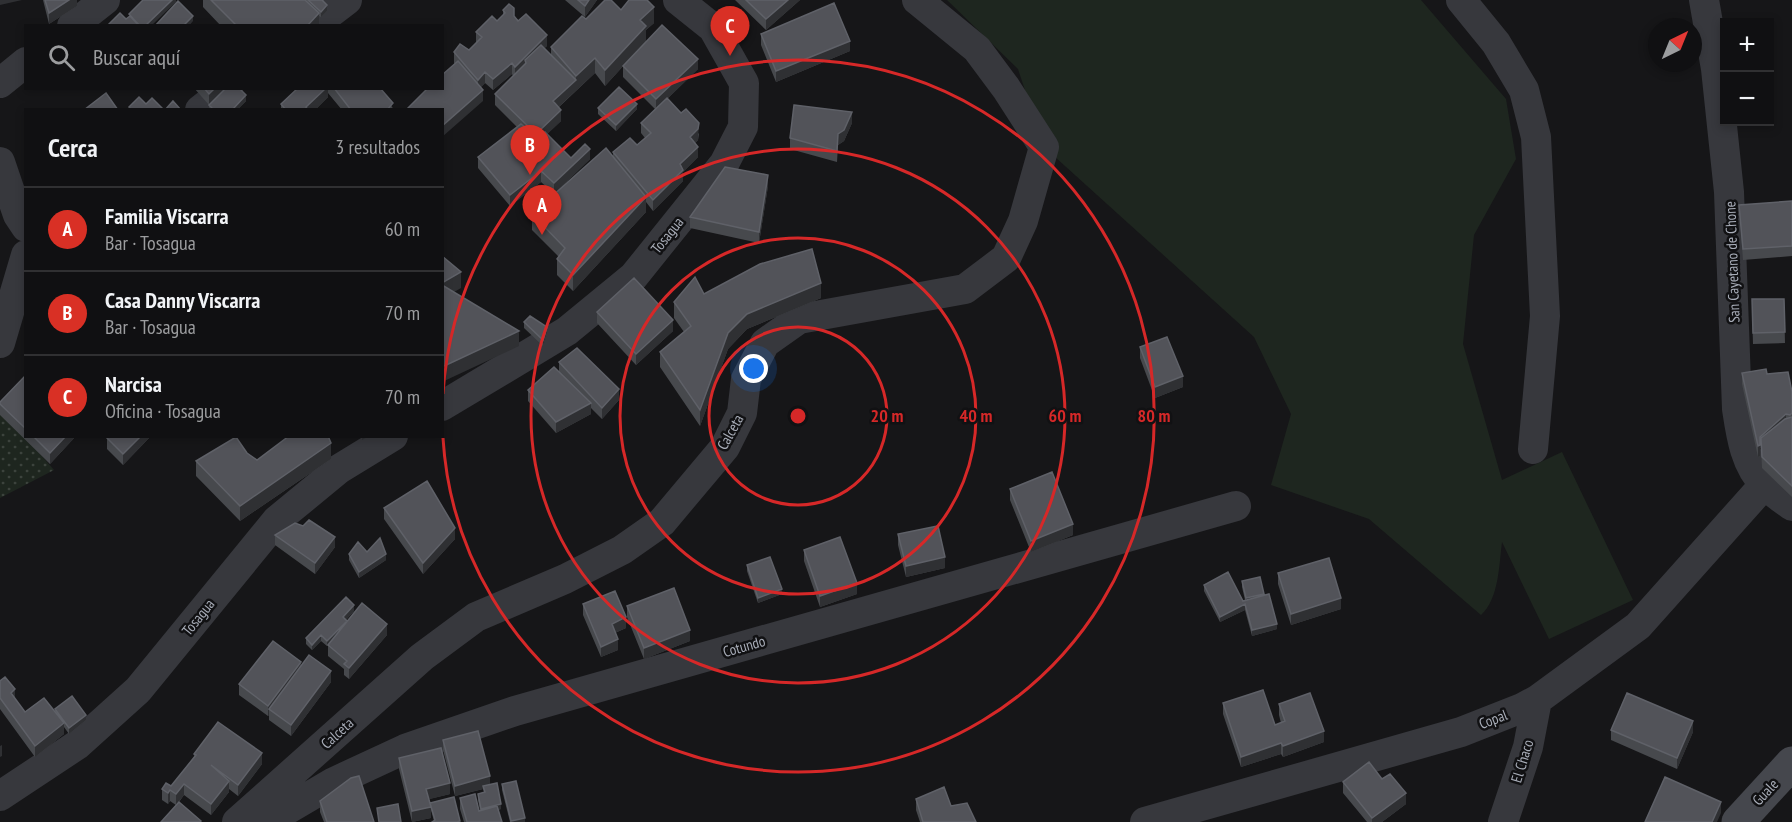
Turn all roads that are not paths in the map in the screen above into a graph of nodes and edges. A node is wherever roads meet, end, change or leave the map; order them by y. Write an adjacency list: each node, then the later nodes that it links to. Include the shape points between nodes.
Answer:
1 (105, 0): 7 (street)
2 (347, 0): 8 (street)
3 (678, 0): 17 (street, Tosagua, via 713,28 744,83 743,127 724,164 633,276 567,331)
4 (917, 0): 26 (street, Calceta, via 977,50 1044,147 1023,221 1006,258 965,289 799,319 765,343 746,379 742,413 725,447 662,522 622,550 476,617 422,657)
5 (1461, 0): 19 (street, via 1496,43 1524,90 1536,137 1545,316)
6 (1704, 0): 20 (street, San Cayetano de Chone, via 1729,192 1737,409 1741,440)
7 (75, 24)
8 (316, 24)
9 (24, 64): 10 (street)
10 (0, 82)
11 (225, 90): 12 (street)
12 (203, 108)
13 (0, 162): 14 (street)
14 (24, 224)
15 (24, 262): 16 (street)
16 (0, 343)
17 (444, 405)
18 (390, 438): 25 (street, Tosagua, via 339,469 277,520 138,690 77,745)
19 (1533, 448)
20 (1764, 484): 22 (street, San Cayetano de Chone); 23 (street, Copal, via 1638,626)
21 (1236, 506): 27 (street, Cotundo, via 515,711 405,749 334,782)
22 (1792, 506)
23 (1537, 700): 28 (street, Copal, via 1461,732); 29 (street, El Chaco)
24 (1792, 763): 30 (street, Guale)
25 (0, 796)
26 (237, 822)
27 (266, 822)
28 (1145, 822)
29 (1503, 822)
30 (1738, 822)

